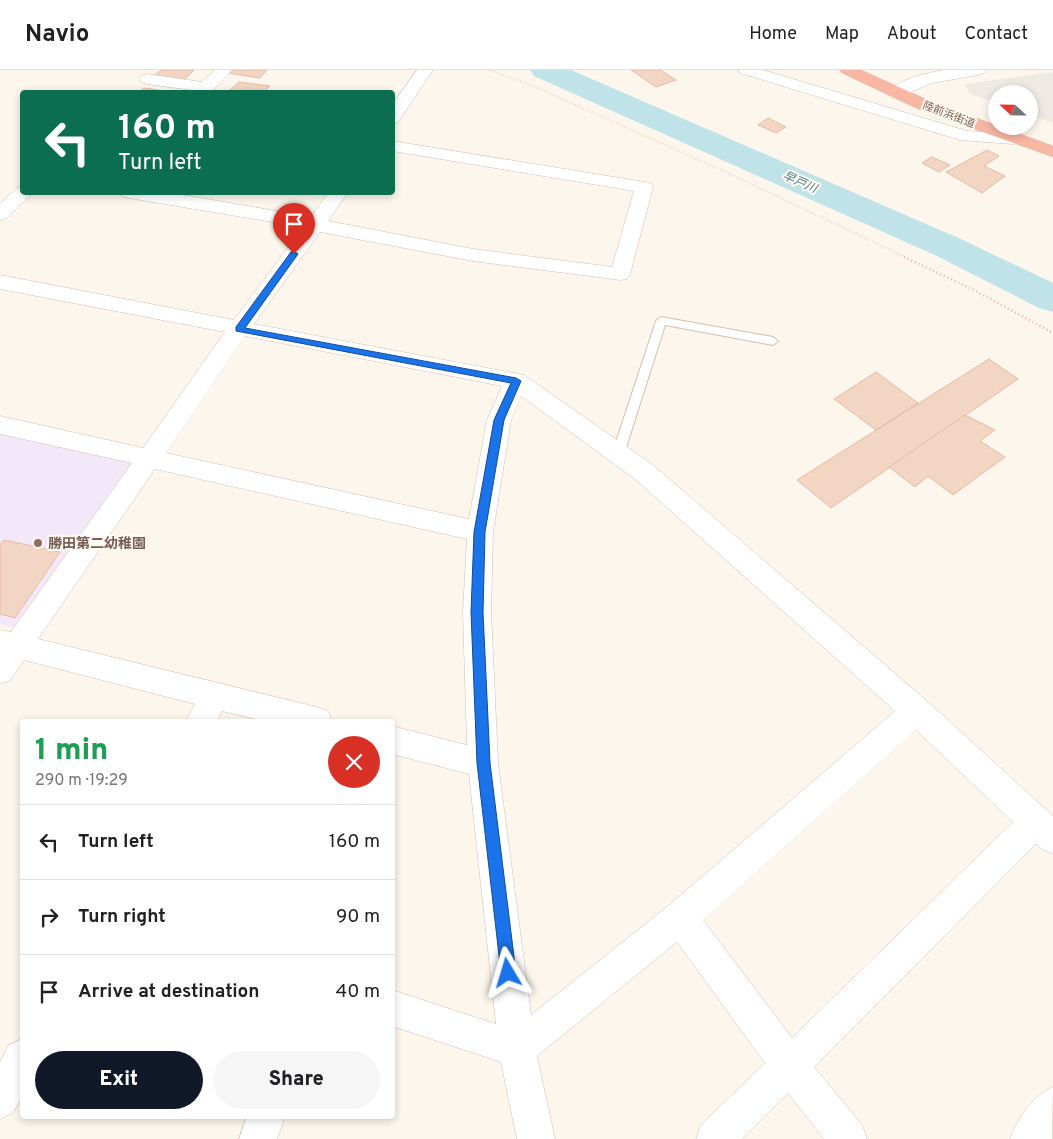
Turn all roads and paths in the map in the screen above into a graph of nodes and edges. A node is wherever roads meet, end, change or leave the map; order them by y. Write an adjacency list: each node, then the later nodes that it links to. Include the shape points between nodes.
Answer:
1 (224, 70): 8 (street, via 206,87)
2 (425, 70): 12 (street)
3 (488, 70): 27 (path, via 533,86 726,172 972,289)
4 (746, 70): 14 (street, via 966,136)
5 (848, 70): 10 (highway, 陸前浜街道)
6 (978, 70): 9 (street)
7 (895, 74): 9 (highway, 陸前浜街道)
8 (147, 79)
9 (913, 82): 10 (street); 11 (highway, 陸前浜街道)
10 (896, 93): 13 (highway, 陸前浜街道)
11 (988, 112)
12 (395, 114)
13 (988, 122)
14 (988, 134)
15 (1038, 134): 17 (highway, 陸前浜街道)
16 (1024, 135): 19 (highway, 陸前浜街道)
17 (1053, 136)
18 (395, 146): 24 (street, via 644,187 620,274 473,255 329,229)
19 (1053, 152)
20 (21, 195): 23 (street)
21 (147, 195): 24 (street)
22 (337, 195): 24 (street)
23 (0, 214)
24 (315, 223): 26 (street)
25 (0, 282): 26 (street)
26 (239, 329): 29 (street); 32 (street)
27 (1053, 333)
28 (773, 341): 31 (lane, via 661,321)
29 (516, 381): 31 (street); 33 (street, via 499,420)
30 (0, 425): 32 (street)
31 (618, 454): 37 (street, via 652,479)
32 (149, 458): 33 (street); 34 (street)
33 (480, 532): 41 (street, via 477,612)
34 (9, 643): 35 (street); 36 (street)
35 (0, 671)
36 (214, 696): 38 (street); 39 (street)
37 (916, 712): 42 (street); 43 (street)
38 (202, 719)
39 (309, 719)
40 (395, 741): 41 (street)
41 (483, 763): 45 (street)
42 (1044, 830): 47 (street)
43 (680, 918): 45 (street); 47 (street)
44 (395, 1009): 45 (street)
45 (517, 1049): 52 (street)
46 (20, 1062): 48 (street)
47 (790, 1066): 53 (street); 54 (street)
48 (0, 1100)
49 (1053, 1106): 55 (street)
50 (265, 1119): 51 (street)
51 (258, 1139)
52 (536, 1139)
53 (715, 1139)
54 (848, 1139)
55 (1029, 1139)

